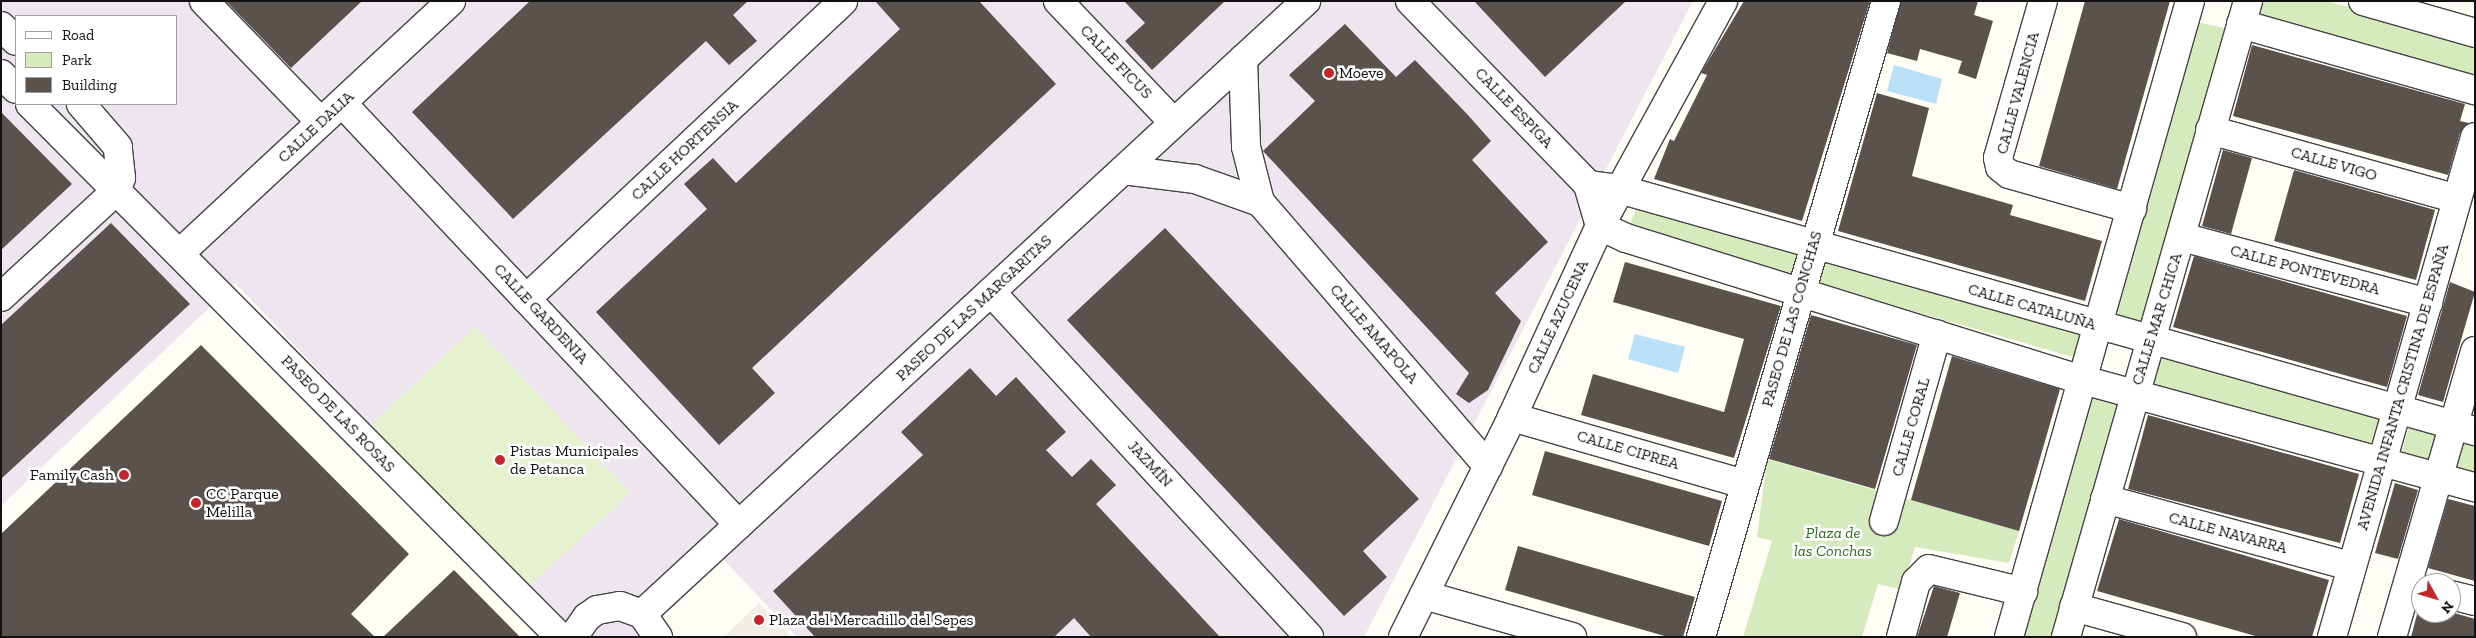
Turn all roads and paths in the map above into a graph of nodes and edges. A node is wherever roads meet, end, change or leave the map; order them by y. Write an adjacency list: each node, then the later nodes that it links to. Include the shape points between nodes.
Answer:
1 (204, 1): 23 (street)
2 (451, 1): 20 (street, CALLE DALIA)
3 (843, 1): 41 (street, CALLE HORTENSIA)
4 (1058, 1): 24 (street, CALLE FICUS)
5 (1306, 1): 16 (street, PASEO DE LAS MARGARITAS)
6 (1410, 1): 28 (street, CALLE ESPIGA)
7 (1723, 1): 29 (street, CALLE AZUCENA)
8 (1886, 1): 36 (street, PASEO DE LAS CONCHAS)
9 (2043, 1): 33 (street, CALLE VALENCIA, via 1998,158 2000,167 2009,174)
10 (2190, 1): 33 (street)
11 (2363, 1): 14 (street)
12 (2244, 12): 19 (street); 25 (street, CALLE MAR CHICA)
13 (1, 26): 15 (street)
14 (2475, 33)
15 (15, 40)
16 (1243, 59): 24 (street, PASEO DE LAS MARGARITAS); 32 (street, CALLE AMAPOLA, via 1246,147)
17 (1, 74): 18 (street)
18 (15, 88)
19 (2475, 90)
20 (342, 103): 23 (street, CALLE DALIA); 41 (street, CALLE GARDENIA)
21 (31, 105): 30 (street, PASEO DE LAS ROSAS)
22 (88, 111): 30 (street, via 115,142 122,157 121,178)
23 (321, 122): 37 (street, CALLE DALIA)
24 (1174, 123): 27 (street, PASEO DE LAS MARGARITAS)
25 (2210, 130): 31 (street, CALLE VIGO); 35 (street, CALLE MAR CHICA)
26 (2475, 137): 31 (street, AVENIDA INFANTA CRISTINA DE ESPAÑA)
27 (1123, 170): 32 (street, CALLE AMAPOLA, via 1195,179); 38 (street, PASEO DE LAS MARGARITAS)
28 (1588, 185): 29 (street, CALLE CATALUÑA); 34 (street, CALLE ESPIGA)
29 (1619, 189): 34 (street, CALLE AZUCENA); 36 (street, CALLE CATALUÑA)
30 (116, 190): 37 (street, PASEO DE LAS ROSAS); 40 (street)
31 (2457, 199): 42 (street, AVENIDA INFANTA CRISTINA DE ESPAÑA)
32 (1260, 202): 53 (street, CALLE AMAPOLA)
33 (2132, 209): 43 (street)
34 (1600, 226): 39 (street, via 1626,238); 50 (street, CALLE AZUCENA)
35 (2182, 237): 42 (street, CALLE PONTEVEDRA); 45 (street, CALLE MAR CHICA)
36 (1812, 247): 39 (street, PASEO DE LAS CONCHAS); 43 (street, CALLE CATALUÑA)
37 (180, 253): 69 (street, PASEO DE LAS ROSAS)
38 (991, 292): 59 (street, PASEO DE LAS MARGARITAS); 72 (street, JAZMÍN)
39 (1799, 294): 44 (street); 55 (street, PASEO DE LAS CONCHAS)
40 (1, 297)
41 (526, 299): 59 (street, CALLE GARDENIA)
42 (2428, 303): 49 (street, AVENIDA INFANTA CRISTINA DE ESPAÑA)
43 (2100, 327): 45 (street, CALLE CATALUÑA); 47 (street)
44 (1937, 334): 47 (street); 58 (street, CALLE CORAL)
45 (2152, 339): 48 (street, CALLE MAR CHICA); 49 (street, CALLE CATALUÑA)
46 (2475, 351): 51 (street)
47 (2084, 380): 48 (street); 62 (street)
48 (2134, 395): 52 (street); 57 (street, CALLE MAR CHICA)
49 (2397, 411): 51 (street, CALLE CATALUÑA); 52 (street, AVENIDA INFANTA CRISTINA DE ESPAÑA)
50 (1512, 417): 53 (street, CALLE AZUCENA); 55 (street, CALLE CIPREA)
51 (2464, 428): 54 (street)
52 (2382, 461): 54 (street); 60 (street, AVENIDA INFANTA CRISTINA DE ESPAÑA)
53 (1488, 466): 64 (street, CALLE AZUCENA)
54 (2440, 478): 56 (street); 61 (street)
55 (1744, 484): 75 (street, PASEO DE LAS CONCHAS)
56 (2475, 487)
57 (2105, 499): 60 (street, CALLE NAVARRA); 67 (street, CALLE MAR CHICA)
58 (1884, 521)
59 (739, 525): 68 (street, PASEO DE LAS MARGARITAS)
60 (2350, 566): 80 (street, AVENIDA INFANTA CRISTINA DE ESPAÑA)
61 (2418, 573)
62 (2022, 592): 76 (street, via 1934,568 1926,570 1916,582); 77 (street)
63 (2411, 593): 81 (street)
64 (1424, 595): 73 (street, CALLE AZUCENA); 74 (street)
65 (2461, 597): 66 (street)
66 (2475, 601)
67 (2074, 607): 78 (street, CALLE MAR CHICA); 79 (street)
68 (642, 614): 70 (street, via 620,606 597,610 587,617); 71 (street)
69 (560, 637)
70 (573, 637)
71 (658, 637)
72 (1309, 637)
73 (1403, 637)
74 (1572, 637)
75 (1701, 637)
76 (1901, 637)
77 (2009, 637)
78 (2066, 637)
79 (2182, 637)
80 (2332, 637)
81 (2392, 637)

